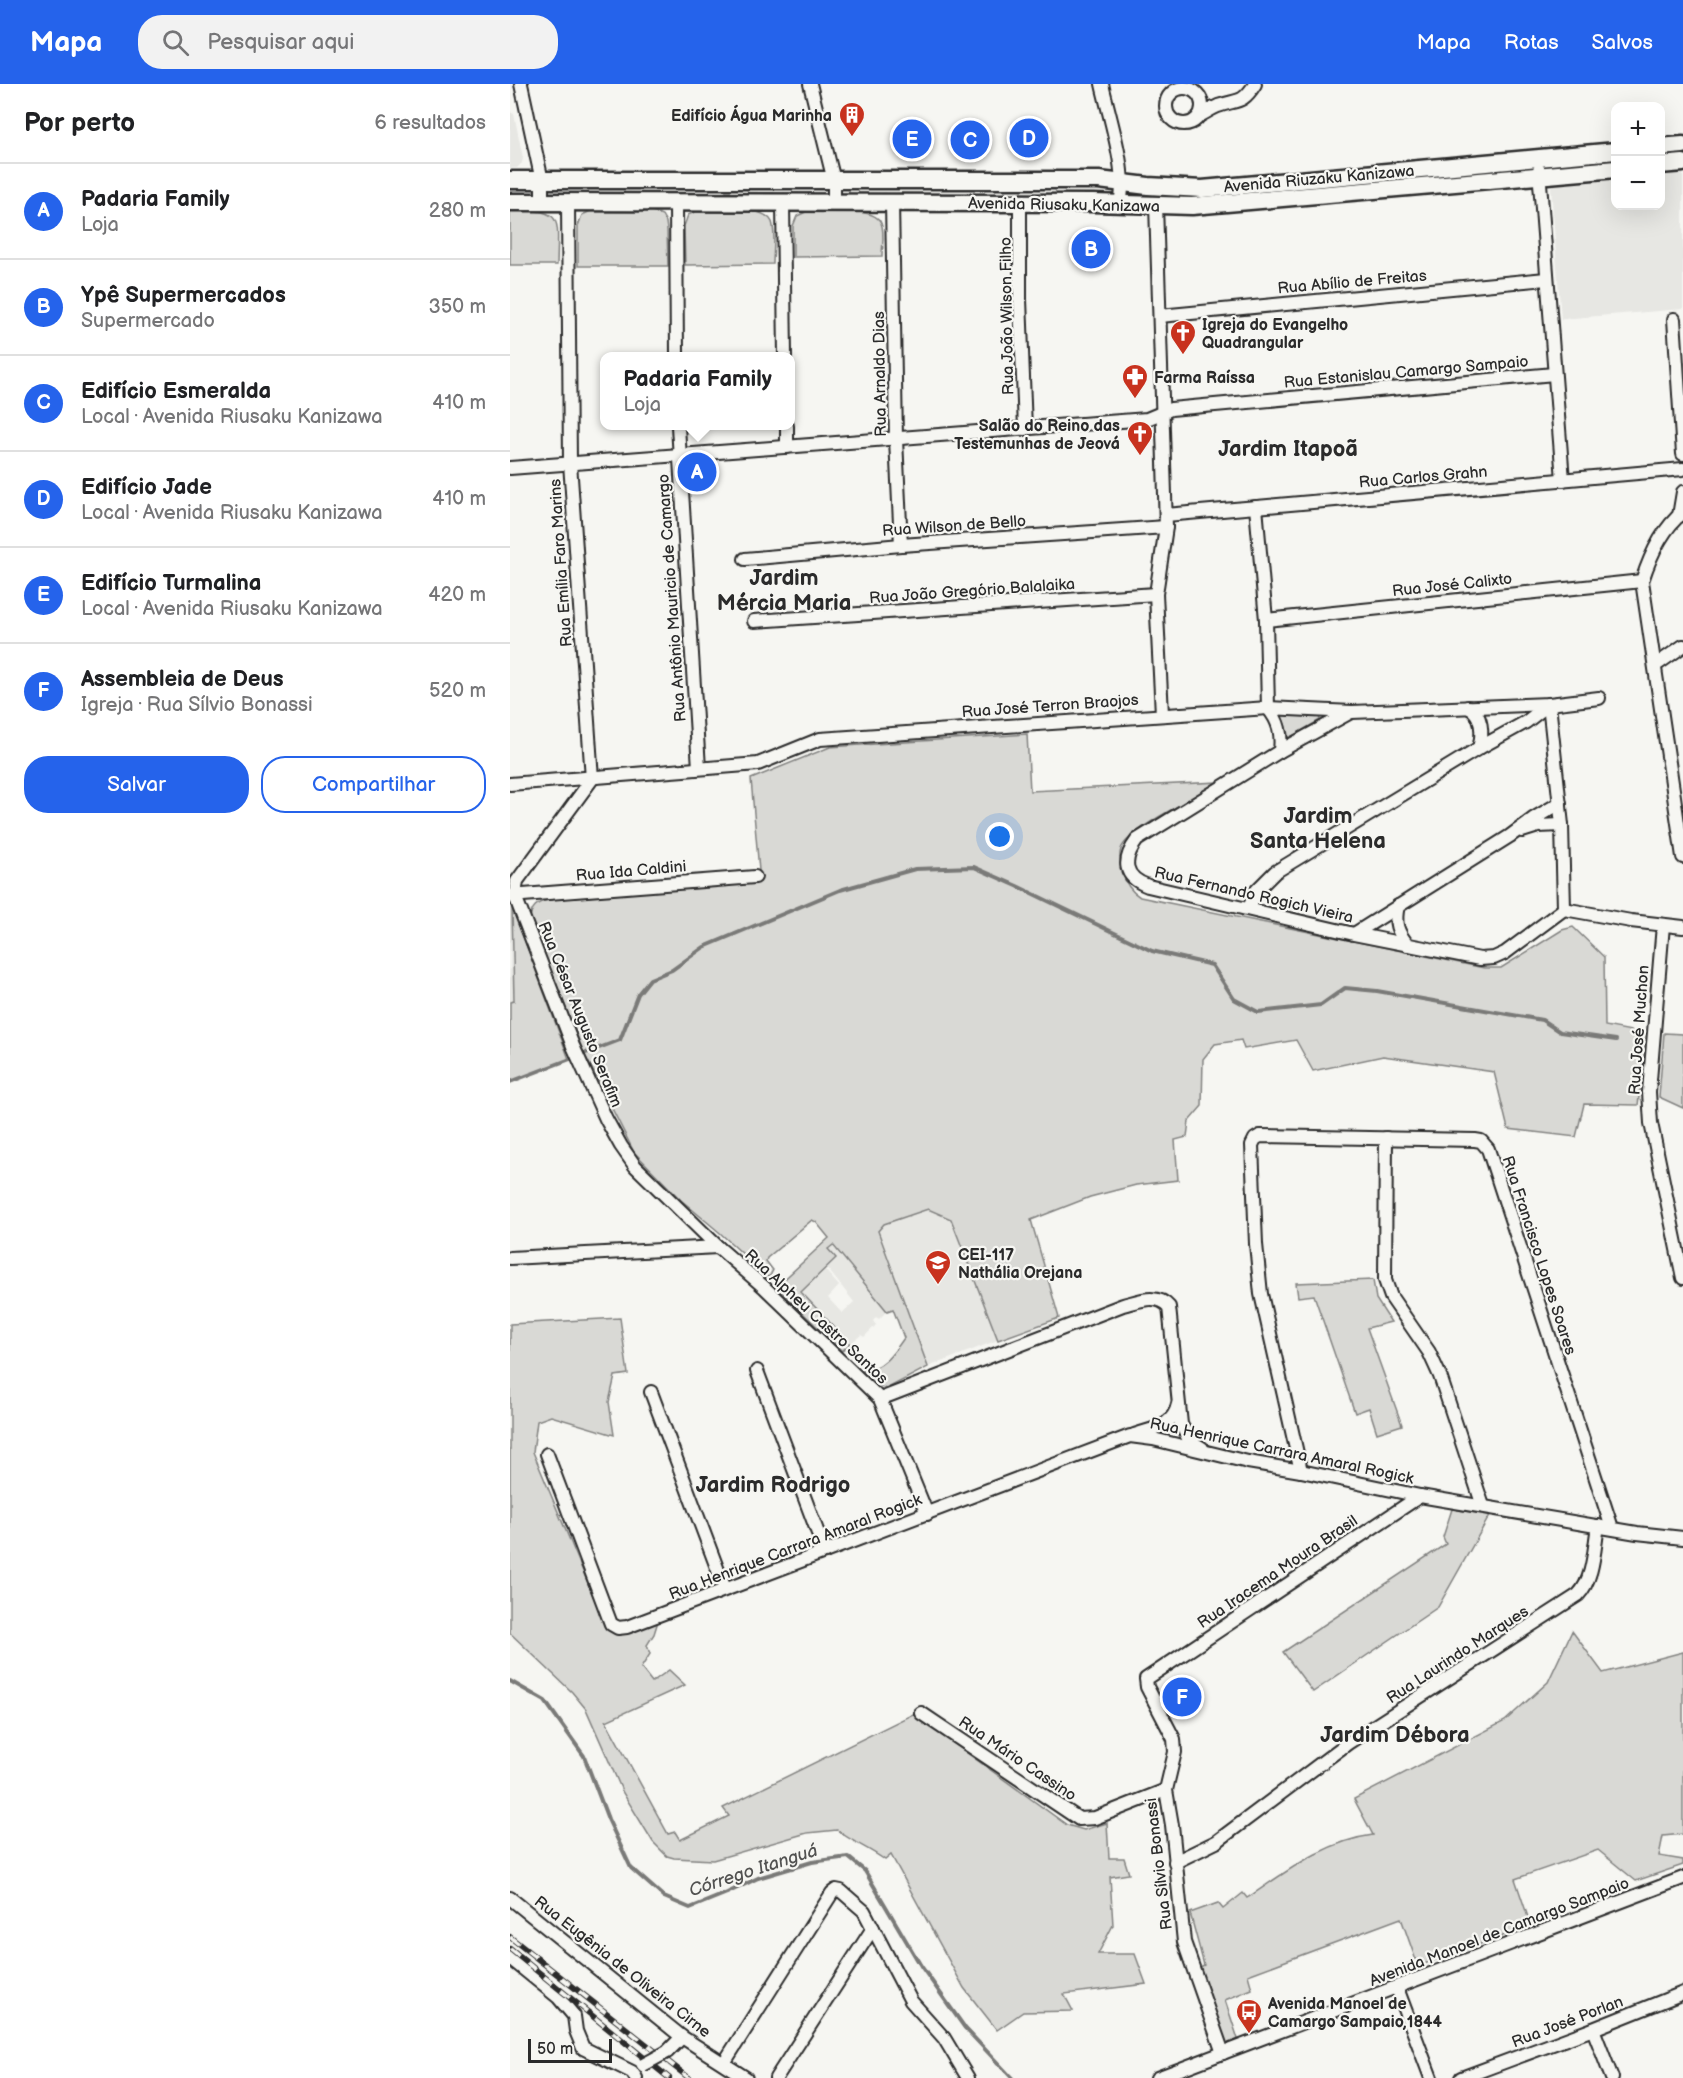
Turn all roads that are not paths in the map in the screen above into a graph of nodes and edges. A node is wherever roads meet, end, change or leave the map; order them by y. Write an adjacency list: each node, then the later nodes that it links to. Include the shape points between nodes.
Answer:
1 (520, 84): 19 (street)
2 (810, 84): 20 (street)
3 (1102, 84): 12 (street)
4 (1255, 84): 6 (street, via 1236,103)
5 (1201, 98): 6 (street); 7 (street); 7 (street, via 1192,89 1180,87 1170,93 1165,104 1168,116 1178,123 1190,123)
6 (1218, 106): 7 (street)
7 (1199, 116)
8 (1683, 145): 9 (street)
9 (1665, 147)
10 (1611, 151): 11 (street, Avenida Riuzaku Kanizawa)
11 (1538, 158): 16 (street); 22 (street, Avenida Riuzaku Kanizawa, via 1203,189)
12 (1118, 161): 18 (street, via 1112,173); 21 (street)
13 (1683, 163): 14 (street)
14 (1665, 165)
15 (1611, 169): 16 (street, Avenida Riusaku Kanizawa)
16 (1540, 175): 32 (street, Avenida Riusaku Kanizawa, via 1204,205); 33 (street)
17 (510, 180): 19 (street, Avenida Riusaku Kanizawa)
18 (1099, 180): 20 (street, Avenida Riusaku Kanizawa); 21 (street, Avenida Riusaku Kanizawa)
19 (542, 181): 20 (street, Avenida Riusaku Kanizawa); 24 (street)
20 (834, 181): 28 (street)
21 (1122, 182): 22 (street, Avenida Riuzaku Kanizawa); 31 (street)
22 (1164, 187): 32 (street, via 1171,195)
23 (510, 202): 24 (street, Avenida Riusaku Kanizawa)
24 (542, 202): 25 (street, Avenida Riusaku Kanizawa)
25 (568, 202): 26 (street, Avenida Riusaku Kanizawa); 47 (street, Rua Emília Faro Marins)
26 (676, 202): 27 (street, Avenida Riusaku Kanizawa); 36 (street)
27 (783, 202): 28 (street, Avenida Riusaku Kanizawa); 37 (street)
28 (834, 202): 29 (street, Avenida Riusaku Kanizawa)
29 (892, 202): 30 (street, Avenida Riusaku Kanizawa); 43 (street, Rua Arnaldo Dias)
30 (1020, 202): 31 (street, Avenida Riusaku Kanizawa); 40 (street, Rua João Wilson Filho)
31 (1120, 203): 32 (street, Avenida Riusaku Kanizawa)
32 (1163, 205): 34 (street, via 1157,238)
33 (1546, 279): 34 (street, Rua Abílio de Freitas); 38 (street)
34 (1160, 316): 39 (street)
35 (1674, 319): 45 (street)
36 (677, 352)
37 (785, 352)
38 (1554, 374): 39 (street, Rua Estanislau Camargo Sampaio, via 1171,409); 50 (street)
39 (1162, 414): 40 (street, Rua Estanislau Camargo Sampaio, via 1147,419); 54 (street)
40 (1025, 429): 43 (street, Rua Estanislau Camargo Sampaio)
41 (678, 430): 46 (street, Rua Antônio Mauricio de Camargo)
42 (787, 430): 44 (street)
43 (896, 439): 44 (street, Rua Estanislau Camargo Sampaio); 55 (street, Rua Arnaldo Dias)
44 (787, 447): 46 (street, Rua Estanislau Camargo Sampaio)
45 (1683, 454)
46 (679, 456): 47 (street, Rua Estanislau Camargo Sampaio); 73 (street, Rua Antônio Mauricio de Camargo)
47 (570, 463): 48 (street, Rua Estanislau Camargo Sampaio); 74 (street, Rua Emília Faro Marins)
48 (510, 468)
49 (1683, 469): 50 (street, Rua Carlos Grahn)
50 (1563, 480): 52 (street, Rua Carlos Grahn)
51 (1683, 492): 53 (street)
52 (1256, 507): 54 (street, Rua Carlos Grahn); 59 (street)
53 (1681, 514): 57 (street, via 1658,542)
54 (1166, 521): 55 (street, Rua Wilson de Bello); 58 (street)
55 (901, 546): 56 (street, Rua Wilson de Bello)
56 (745, 559)
57 (1642, 581): 59 (street, Rua José Calixto); 62 (street)
58 (1156, 594): 60 (street, Rua João Gregório Balalaika); 68 (street)
59 (1266, 620): 66 (street)
60 (754, 621)
61 (1683, 646): 62 (street)
62 (1656, 665): 79 (street)
63 (1599, 698): 64 (street, Rua José Terron Braojos)
64 (1549, 704): 65 (street, Rua José Terron Braojos); 69 (street); 70 (street)
65 (1468, 707): 67 (street, Rua José Terron Braojos); 71 (street, via 1479,719)
66 (1268, 708): 67 (street, Rua José Terron Braojos); 68 (street, Rua José Terron Braojos); 72 (street, via 1279,726)
67 (1352, 712): 72 (street, Rua Fernando Rogich Vieira)
68 (1162, 714): 73 (street, Rua José Terron Braojos, via 820,739 759,764)
69 (1526, 722): 70 (street); 71 (street)
70 (1551, 729): 76 (street)
71 (1479, 748): 83 (street, via 1275,872 1257,890)
72 (1280, 751): 83 (street, Rua Fernando Rogich Vieira, via 1137,840 1127,858 1131,876 1138,882)
73 (699, 768): 74 (street, Rua José Terron Braojos)
74 (592, 779): 75 (street, Rua José Terron Braojos); 81 (street, via 517,881)
75 (510, 784)
76 (1560, 803): 77 (street); 78 (street)
77 (1562, 825): 78 (street, via 1533,827); 84 (street)
78 (1510, 836): 82 (street)
79 (1683, 857)
80 (756, 877): 81 (street, Rua Ida Caldini)
81 (512, 896): 90 (street, Rua César Augusto Serafim, via 573,1046 621,1146 635,1166)
82 (1398, 906): 87 (street); 88 (street, via 1395,923)
83 (1249, 908): 87 (street, Rua Fernando Rogich Vieira)
84 (1564, 909): 85 (street); 88 (street, Rua Fernando Rogich Vieira, via 1494,958)
85 (1663, 925): 86 (street); 92 (street, Rua José Muchon, via 1649,1092 1651,1123)
86 (1683, 927)
87 (1354, 934): 88 (street, Rua Fernando Rogich Vieira)
88 (1408, 945)
89 (1386, 1138): 100 (street, Rua Francisco Lopes Soares, via 1260,1137 1252,1145 1261,1294); 102 (street, via 1385,1280 1391,1297 1429,1352 1440,1376); 105 (street, Rua Francisco Lopes Soares, via 1474,1140 1488,1149)
90 (718, 1247): 91 (street); 95 (street, Rua Alpheu Castro Santos)
91 (510, 1258)
92 (1683, 1278)
93 (757, 1371): 107 (street)
94 (651, 1392): 108 (street)
95 (880, 1399): 96 (street, Rua Alpheu Castro Santos, via 1123,1305 1153,1298 1169,1307); 103 (street)
96 (1178, 1401): 97 (street, via 1175,1415 1168,1422); 98 (street, Rua Alpheu Castro Santos, via 1185,1433)
97 (1130, 1436): 98 (street, Rua Henrique Carrara Amaral Rogick); 103 (street, Rua Henrique Carrara Amaral Rogick)
98 (1210, 1452): 100 (street, Rua Henrique Carrara Amaral Rogick)
99 (547, 1454): 108 (street, Rua Henrique Carrara Amaral Rogick, via 611,1624 627,1627)
100 (1301, 1471): 101 (street, Rua Henrique Carrara Amaral Rogick)
101 (1420, 1496): 102 (street, Rua Henrique Carrara Amaral Rogick); 109 (street, Rua Iracema Moura Brasil)
102 (1483, 1506): 104 (street, Rua Henrique Carrara Amaral Rogick)
103 (927, 1514): 107 (street, Rua Henrique Carrara Amaral Rogick)
104 (1598, 1526): 105 (street, Rua Henrique Carrara Amaral Rogick); 112 (street, Rua Laurindo Marques, via 1589,1578 1578,1595 1348,1743 1216,1842)
105 (1612, 1528): 106 (street, Rua Henrique Carrara Amaral Rogick)
106 (1683, 1538)
107 (825, 1552): 108 (street, Rua Henrique Carrara Amaral Rogick)
108 (725, 1589)
109 (1151, 1674): 111 (street, Rua Sílvio Bonassi, via 1146,1679 1147,1687 1174,1739 1175,1752)
110 (921, 1713): 111 (street, Rua Mário Cassino, via 1079,1819 1095,1818)
111 (1166, 1790): 112 (street, Rua Sílvio Bonassi)
112 (1175, 1862): 121 (street, Rua Sílvio Bonassi, via 1184,1942)
113 (1683, 1878): 117 (street, Avenida Manoel de Camargo Sampaio)
114 (510, 1898): 120 (street, Rua Eugênia de Oliveira Cirne)
115 (873, 1928): 122 (street, via 855,1901 841,1891 832,1893); 125 (street); 126 (street, via 911,2001 944,2038)
116 (510, 1958): 123 (street, via 558,1997 574,2016 583,2048)
117 (1397, 1988): 121 (street, Avenida Manoel de Camargo Sampaio); 128 (street)
118 (1683, 1993): 119 (street, Rua José Porlan)
119 (1593, 2029): 129 (street, Rua José Porlan); 130 (street)
120 (682, 2037): 122 (street, Rua Eugênia de Oliveira Cirne); 123 (street, bridge, via 668,2052 643,2065)
121 (1223, 2053): 127 (street, Avenida Manoel de Camargo Sampaio)
122 (724, 2063): 124 (street, Rua Eugênia de Oliveira Cirne)
123 (634, 2075)
124 (746, 2078)
125 (776, 2078)
126 (968, 2078)
127 (1157, 2078)
128 (1431, 2078)
129 (1461, 2078)
130 (1612, 2078)

